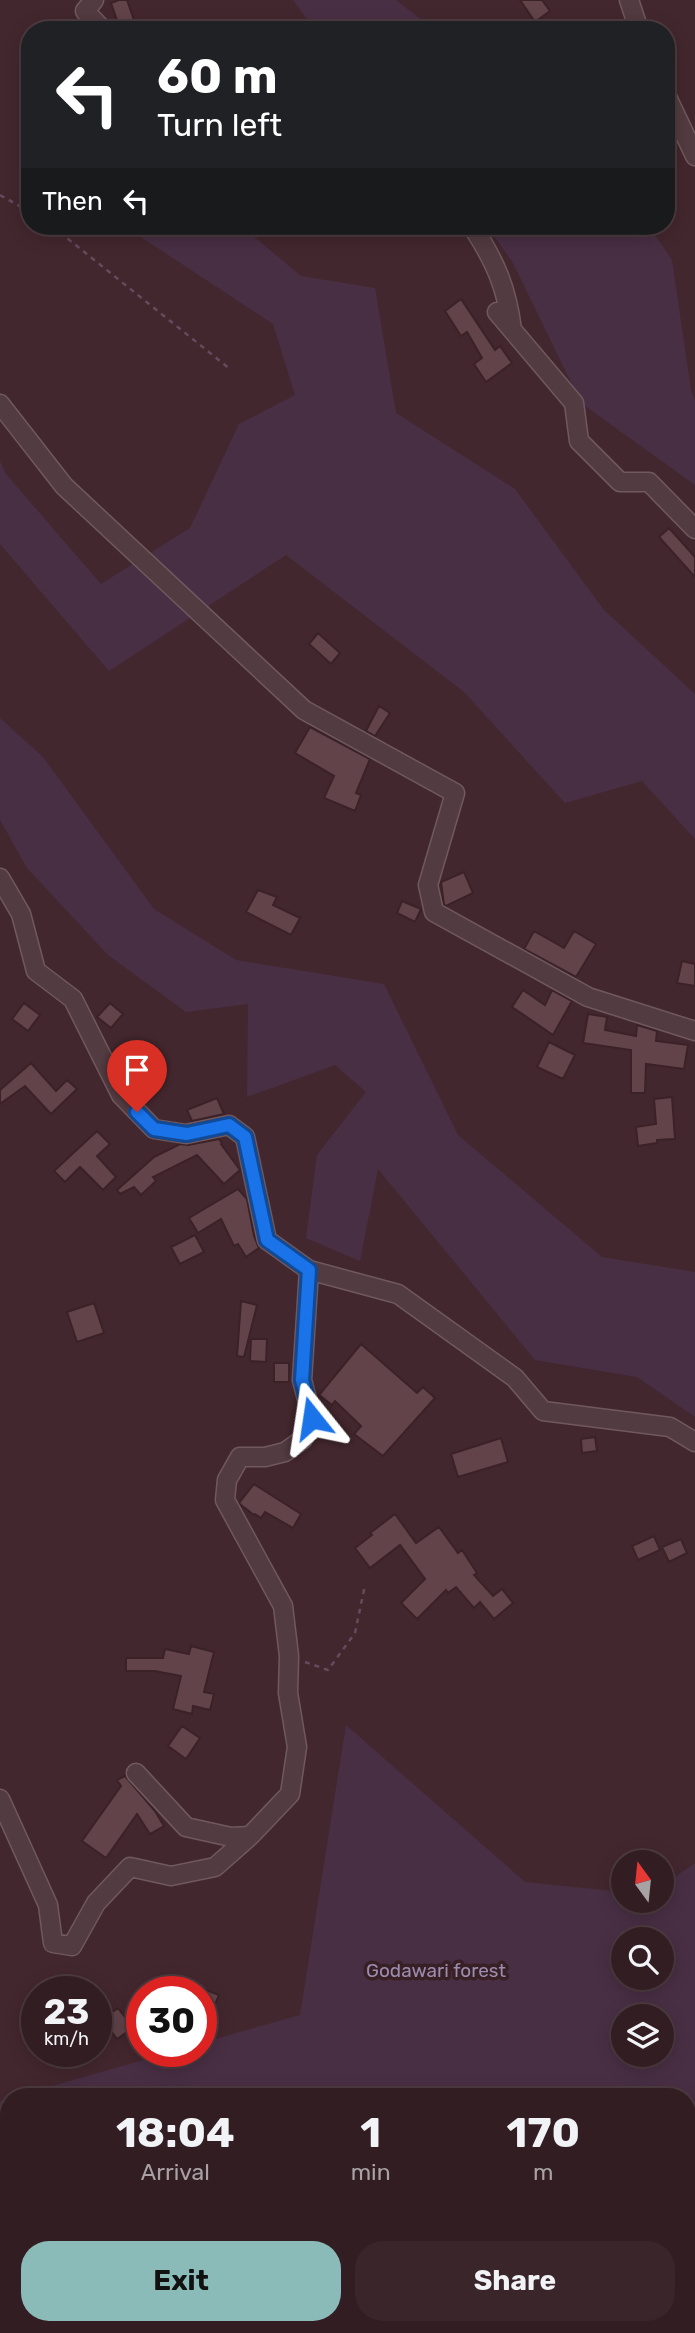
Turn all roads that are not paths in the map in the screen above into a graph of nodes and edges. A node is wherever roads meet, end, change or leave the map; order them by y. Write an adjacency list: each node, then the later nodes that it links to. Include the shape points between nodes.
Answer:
1 (94, 0): 3 (street, via 85,11)
2 (629, 0): 4 (street)
3 (94, 21)
4 (636, 21)
5 (675, 114): 6 (street)
6 (695, 156)
7 (477, 235): 9 (street, via 500,274)
8 (497, 312): 9 (street)
9 (512, 330): 11 (street, via 574,403 579,441 620,482 649,482)
10 (0, 404): 13 (street, via 64,486 304,710 455,793 428,886 434,912 588,997)
11 (695, 529)
12 (0, 878): 14 (street, via 21,914 36,971 74,999 121,1095 154,1129 187,1134 229,1125 245,1137 267,1240)
13 (695, 1031)
14 (309, 1270): 15 (street, via 398,1294 515,1378 543,1411 670,1427); 18 (street, via 302,1380 312,1418 303,1439 285,1452 240,1457 227,1480 225,1500 282,1606 297,1747 290,1794)
15 (695, 1442)
16 (136, 1773): 18 (street, via 186,1828)
17 (0, 1799): 18 (street, via 48,1905 52,1943 62,1945 72,1946 96,1903 130,1867 171,1876 215,1867)
18 (250, 1836)

